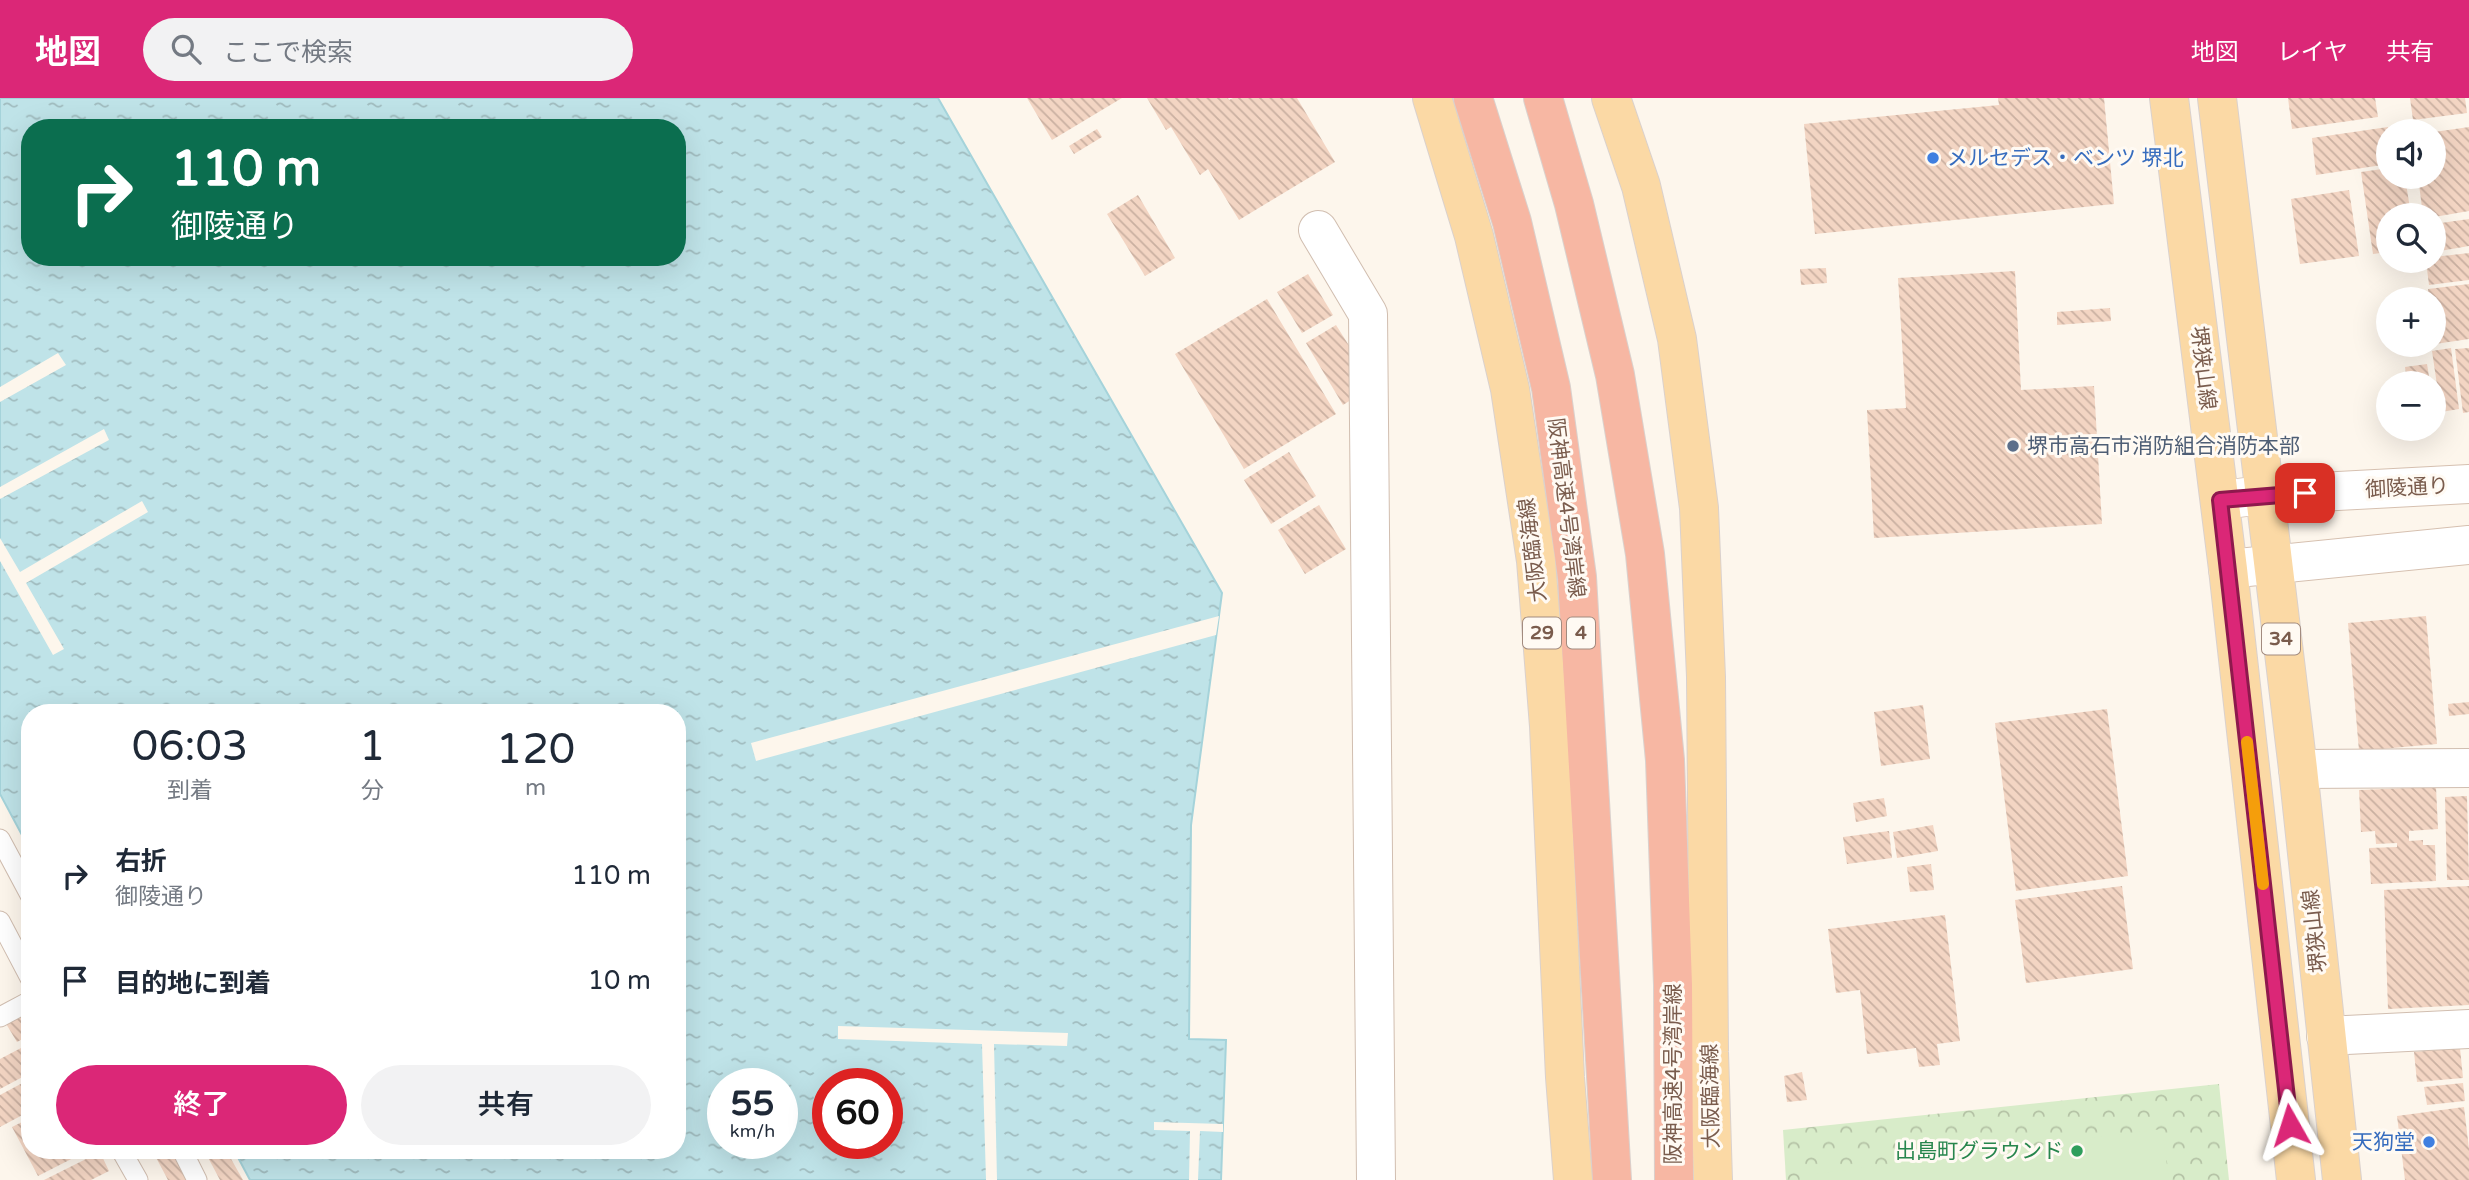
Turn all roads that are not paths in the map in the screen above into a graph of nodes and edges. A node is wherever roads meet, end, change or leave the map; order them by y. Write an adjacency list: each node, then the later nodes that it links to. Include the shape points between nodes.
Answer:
1 (1432, 98): 29 (main road, 大阪臨海線 / 29, via 1474,236 1510,389 1536,561)
2 (1473, 98): 30 (highway, 阪神高速4号湾岸線 / 4, via 1512,222 1550,388 1577,577)
3 (1543, 98): 31 (highway, 阪神高速4号湾岸線, via 1615,375 1645,554 1665,761)
4 (1611, 98): 32 (main road, 大阪臨海線, via 1641,186 1676,339 1699,508)
5 (2169, 98): 10 (main road, 堺狭山線 / 34)
6 (2217, 98): 9 (main road, 堺狭山線 / 34)
7 (1318, 230): 28 (street, via 1368,314)
8 (2469, 484): 9 (street, 御陵通り)
9 (2264, 495): 10 (street, 御陵通り); 12 (main road, 堺狭山線 / 34)
10 (2220, 500): 13 (main road, 堺狭山線 / 34)
11 (2469, 545): 12 (street)
12 (2272, 566): 13 (street); 15 (main road, 堺狭山線 / 34)
13 (2228, 569): 33 (main road, 堺狭山線 / 34)
14 (2469, 768): 15 (street)
15 (2298, 769): 23 (main road, 堺狭山線 / 34)
16 (0, 839): 17 (lane)
17 (21, 878)
18 (0, 921): 19 (lane)
19 (21, 961)
20 (21, 1006): 21 (lane)
21 (0, 1017)
22 (2469, 1029): 23 (street)
23 (2326, 1036): 34 (main road, 堺狭山線 / 34)
24 (126, 1159): 26 (lane)
25 (186, 1159): 27 (lane)
26 (138, 1180)
27 (197, 1180)
28 (1376, 1180)
29 (1573, 1180)
30 (1612, 1180)
31 (1674, 1180)
32 (1713, 1180)
33 (2296, 1180)
34 (2342, 1180)

